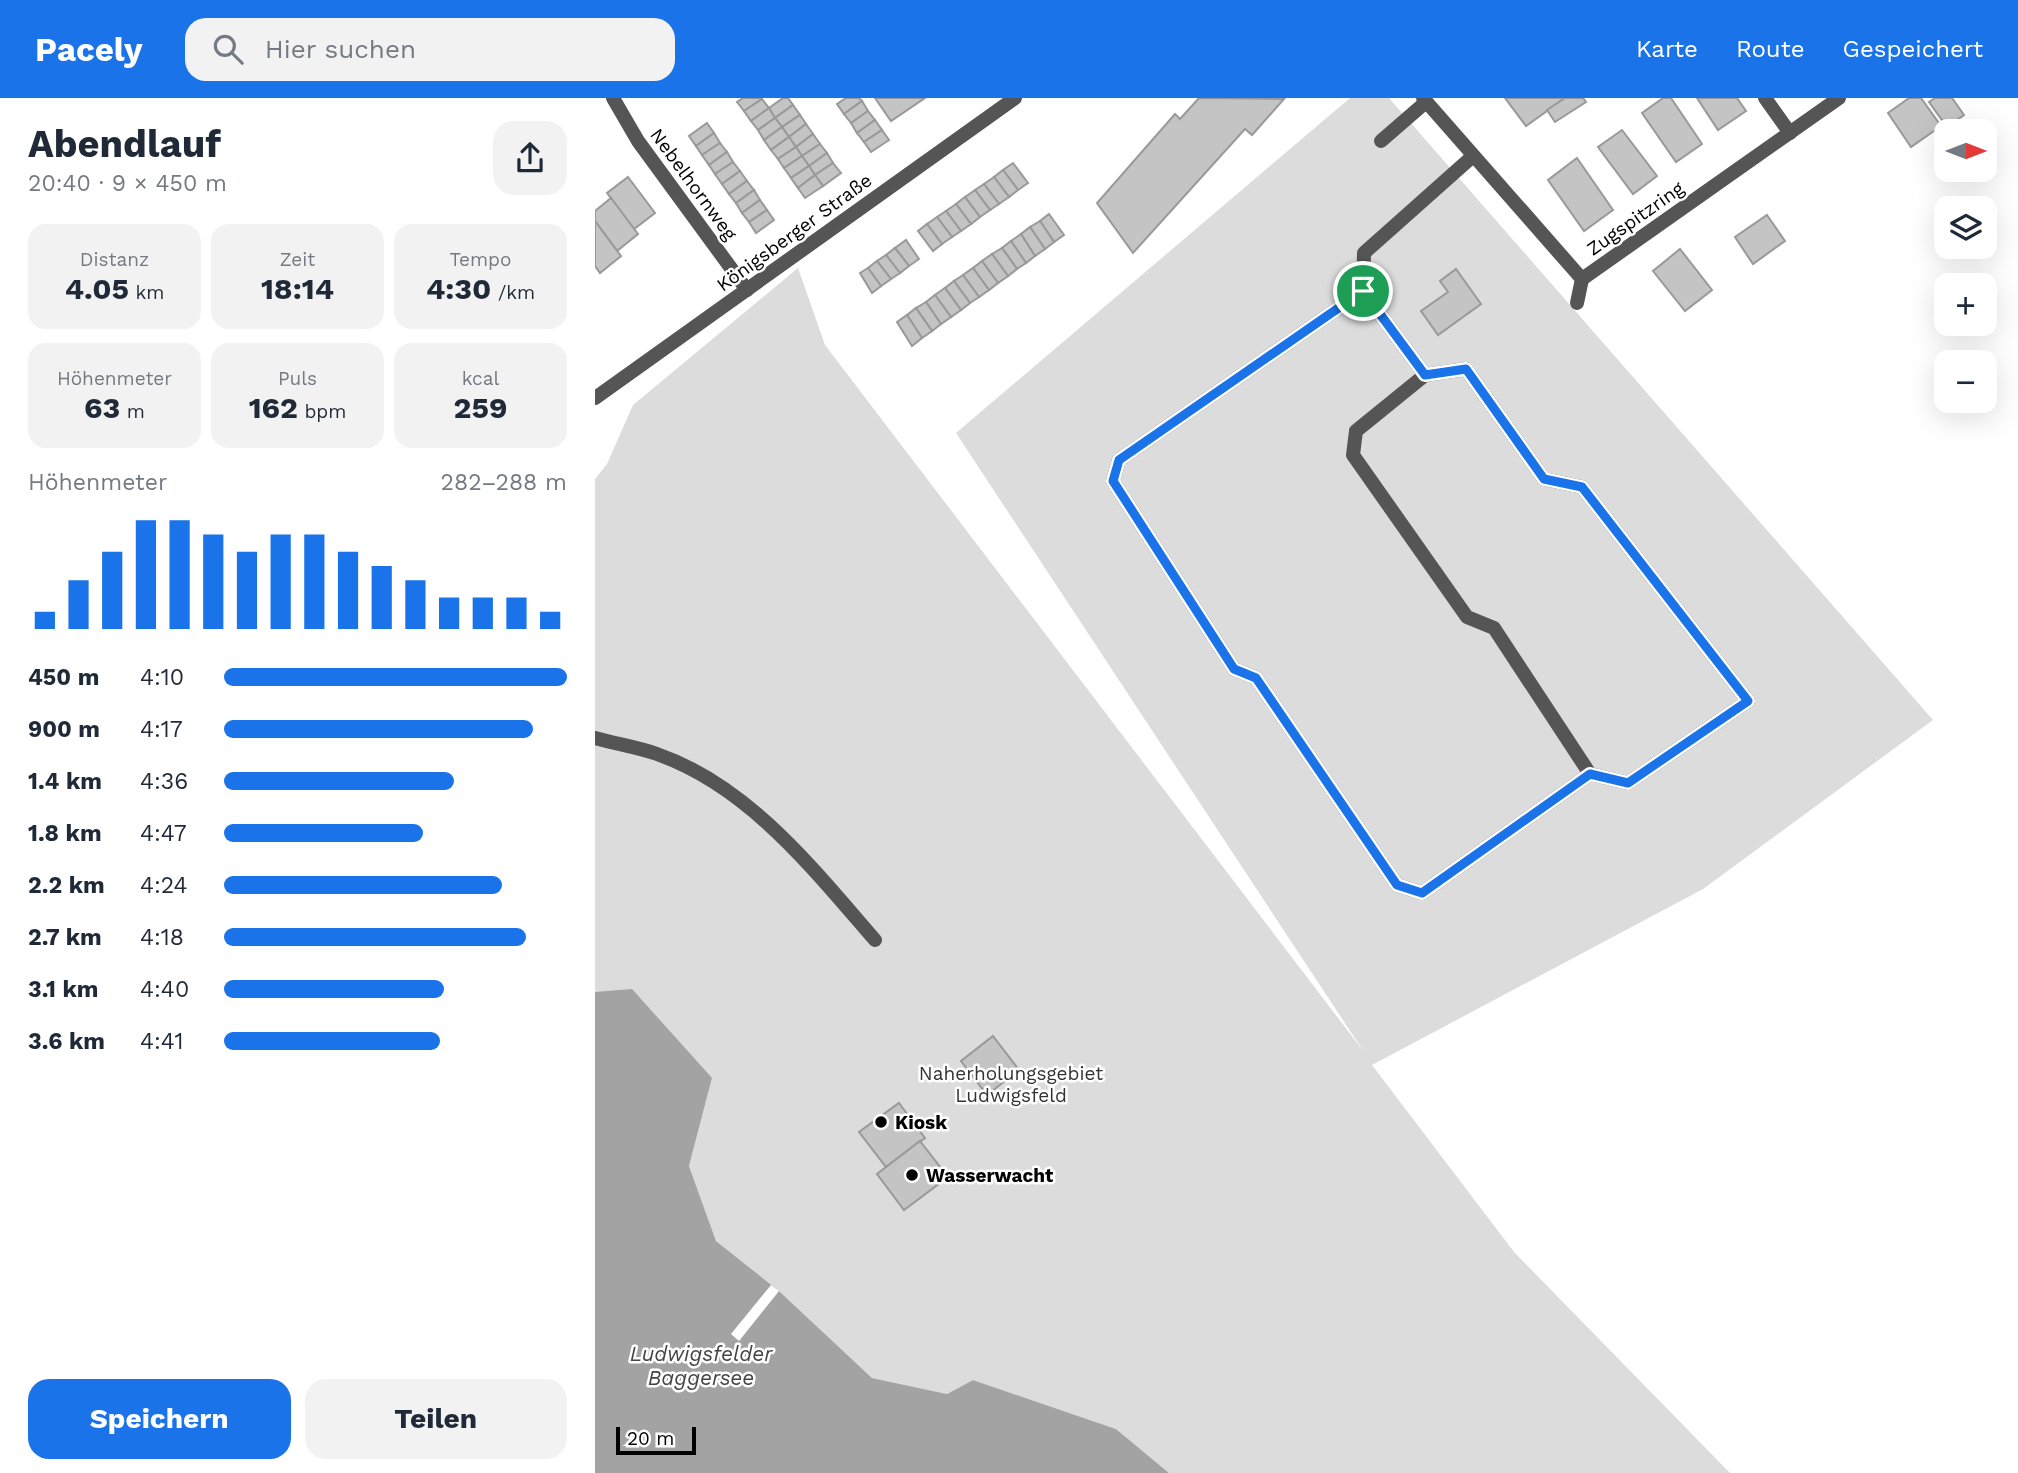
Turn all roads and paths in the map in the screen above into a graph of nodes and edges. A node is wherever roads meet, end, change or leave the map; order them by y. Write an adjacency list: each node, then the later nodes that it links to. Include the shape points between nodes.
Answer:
1 (613, 98): 10 (street, Nebelhornweg, via 638,141)
2 (1014, 98): 10 (street, Königsberger Straße)
3 (1765, 98): 6 (street)
4 (1839, 98): 6 (street, Zugspitzring)
5 (1424, 100): 7 (street); 8 (street, Zugspitzring)
6 (1790, 133): 9 (street, Zugspitzring)
7 (1381, 141)
8 (1473, 156): 9 (street, Zugspitzring); 11 (street, via 1364,253)
9 (1582, 279): 12 (street)
10 (747, 290): 14 (street, Königsberger Straße)
11 (1363, 291): 13 (street); 16 (street, via 1119,460 1113,481 1234,669 1256,678 1397,885 1422,893)
12 (1577, 303)
13 (1425, 375): 16 (street, via 1356,432 1353,455 1467,617 1494,628); 16 (street, via 1466,369 1544,479 1582,487 1748,701 1628,783)
14 (595, 398)
15 (595, 738): 17 (street, via 658,755 709,779 768,823)
16 (1590, 774)
17 (875, 940)

